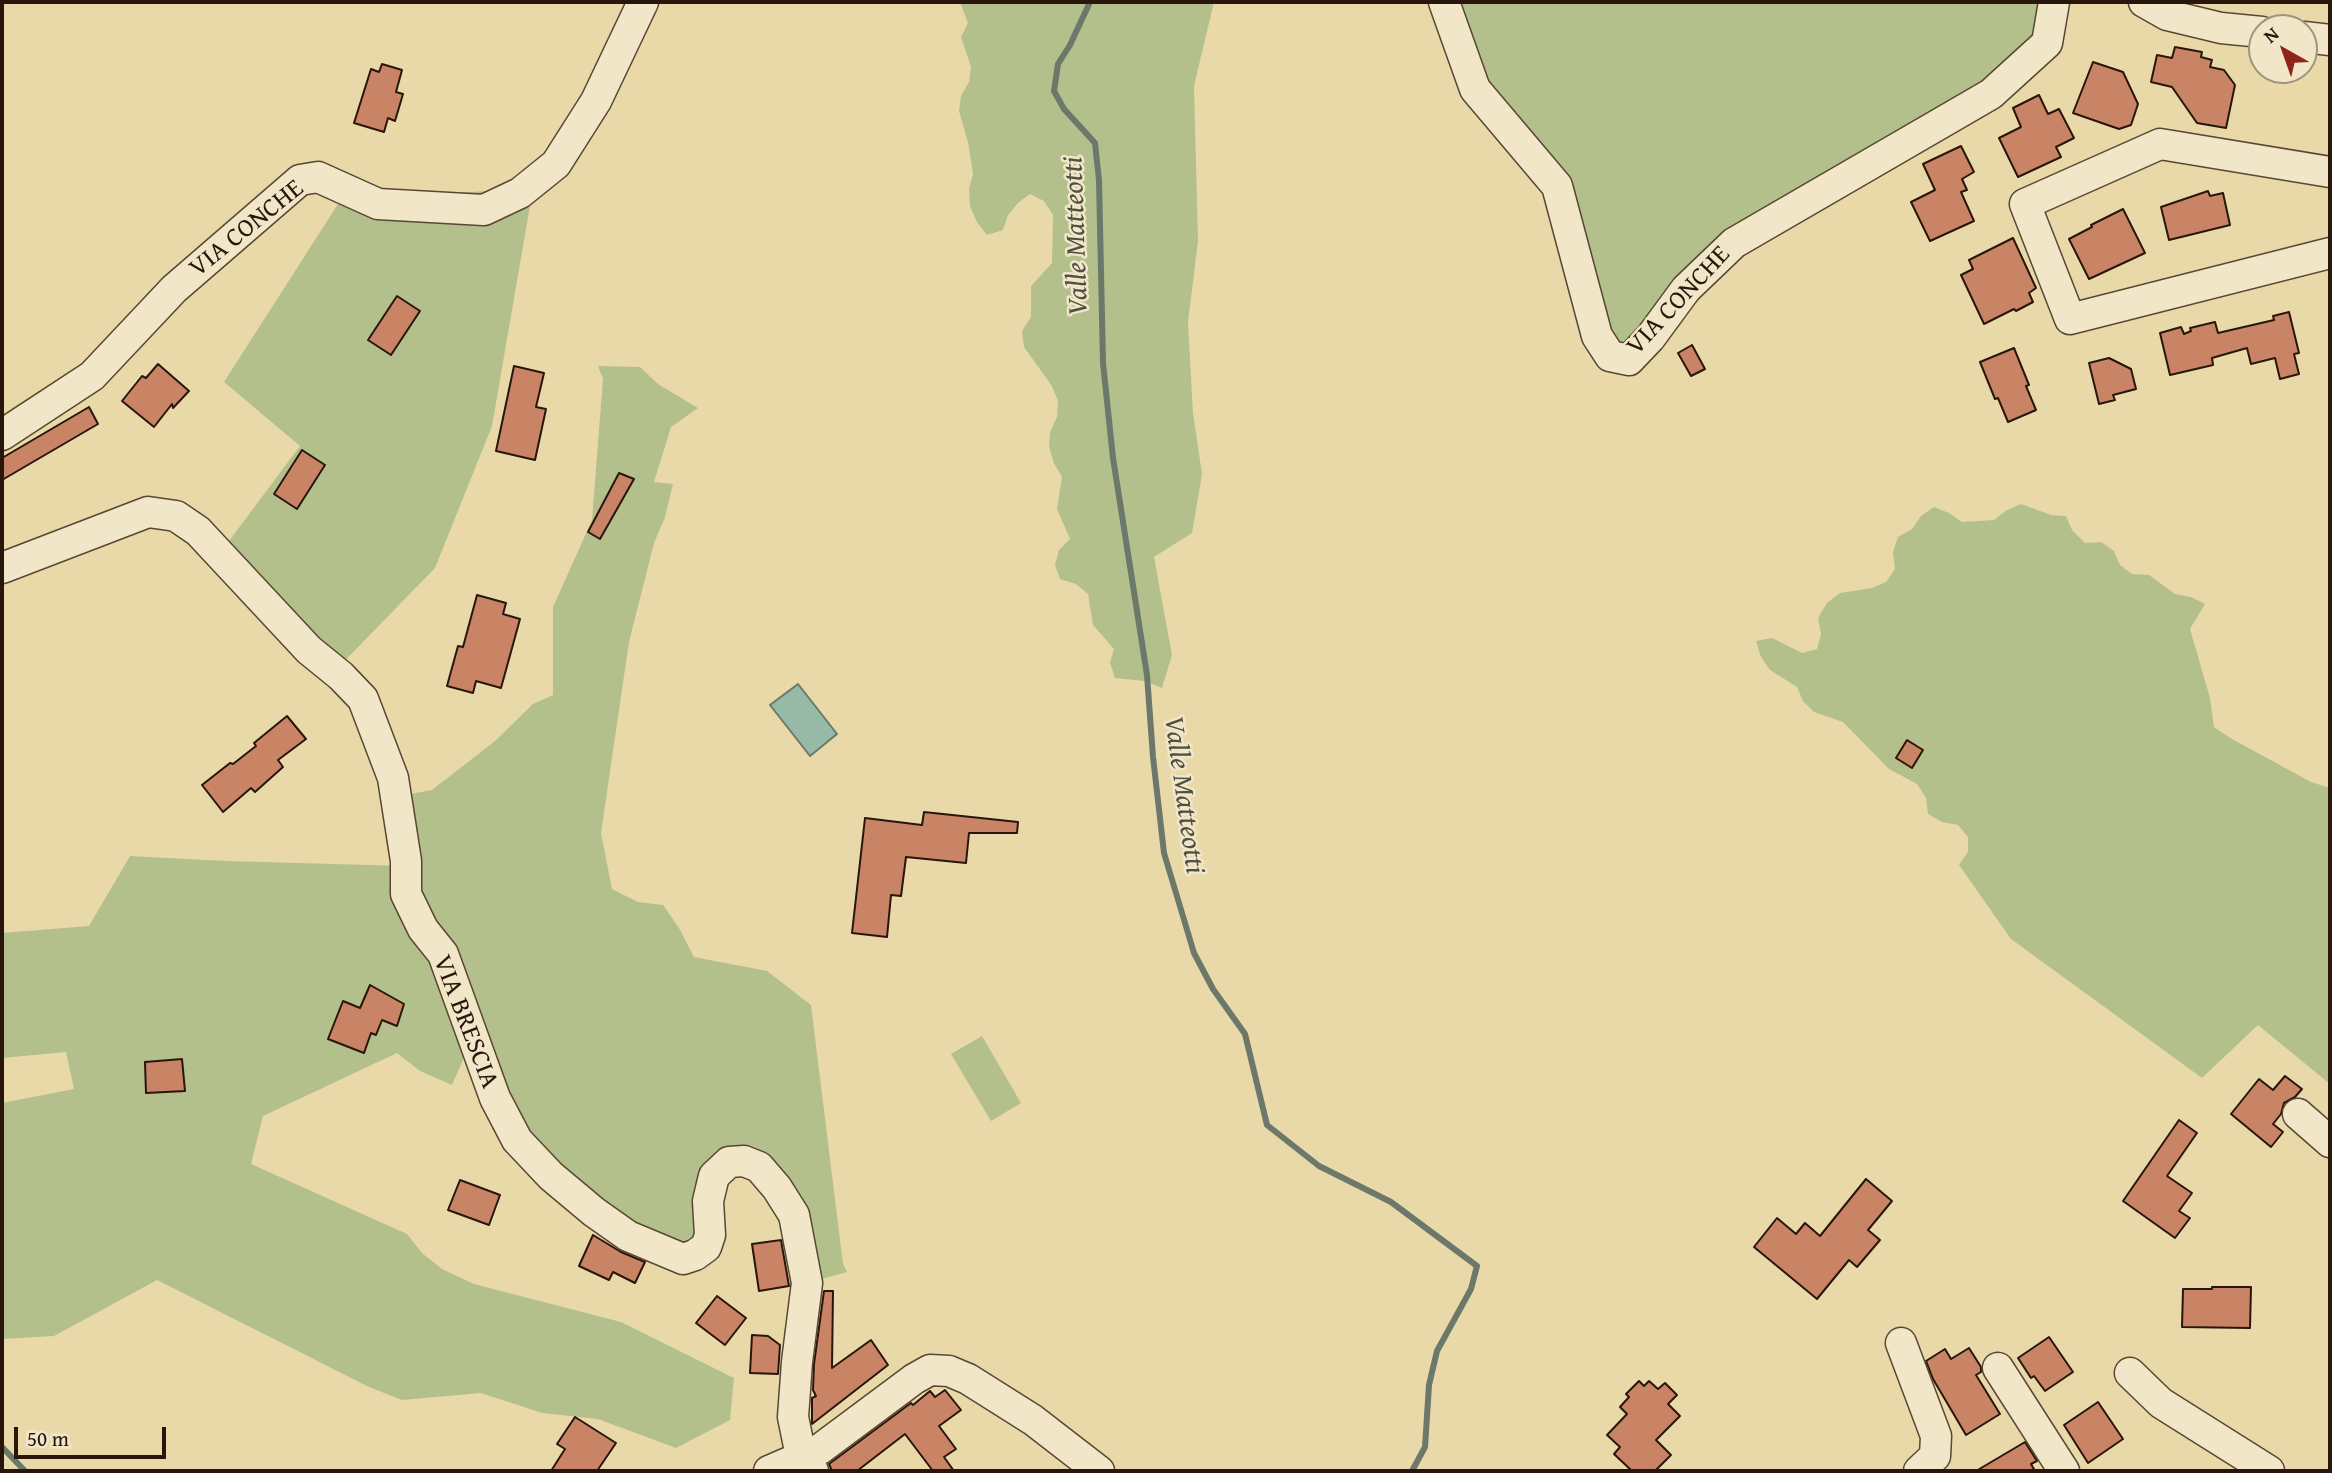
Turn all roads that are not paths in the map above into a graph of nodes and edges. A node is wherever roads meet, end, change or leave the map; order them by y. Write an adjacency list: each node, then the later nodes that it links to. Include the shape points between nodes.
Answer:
1 (643, 2): 9 (street, VIA CONCHE, via 596,101 556,164 520,192 484,210 378,204 318,177 300,180 174,289 92,376)
2 (1444, 2): 3 (street, VIA CONCHE, via 1475,89 1557,186 1597,337 1610,356 1629,360 1686,289 1734,243 1991,93 2047,43)
3 (2054, 2)
4 (2144, 2): 5 (street, via 2167,15)
5 (2224, 15): 6 (street)
6 (2248, 26)
7 (2330, 172): 8 (street, via 2160,144 2025,204 2070,319)
8 (2330, 253)
9 (2, 435)
10 (2, 568): 16 (street, VIA BRESCIA, via 148,512 176,516 198,531 309,650 363,699 393,778 406,861 406,894 423,929 443,954 495,1098 517,1140 551,1176 628,1236 683,1259 706,1247 714,1176 729,1162 759,1167 794,1215 807,1283 793,1418)
11 (2298, 1114): 12 (street)
12 (2330, 1142)
13 (1901, 1343): 19 (street, via 1936,1436 1935,1456)
14 (1998, 1368): 20 (street)
15 (2130, 1373): 21 (street, via 2161,1403)
16 (807, 1464): 17 (street); 18 (street, via 820,1449 930,1370 968,1379 1033,1420)
17 (769, 1471)
18 (1099, 1471)
19 (1919, 1471)
20 (2064, 1471)
21 (2269, 1471)

